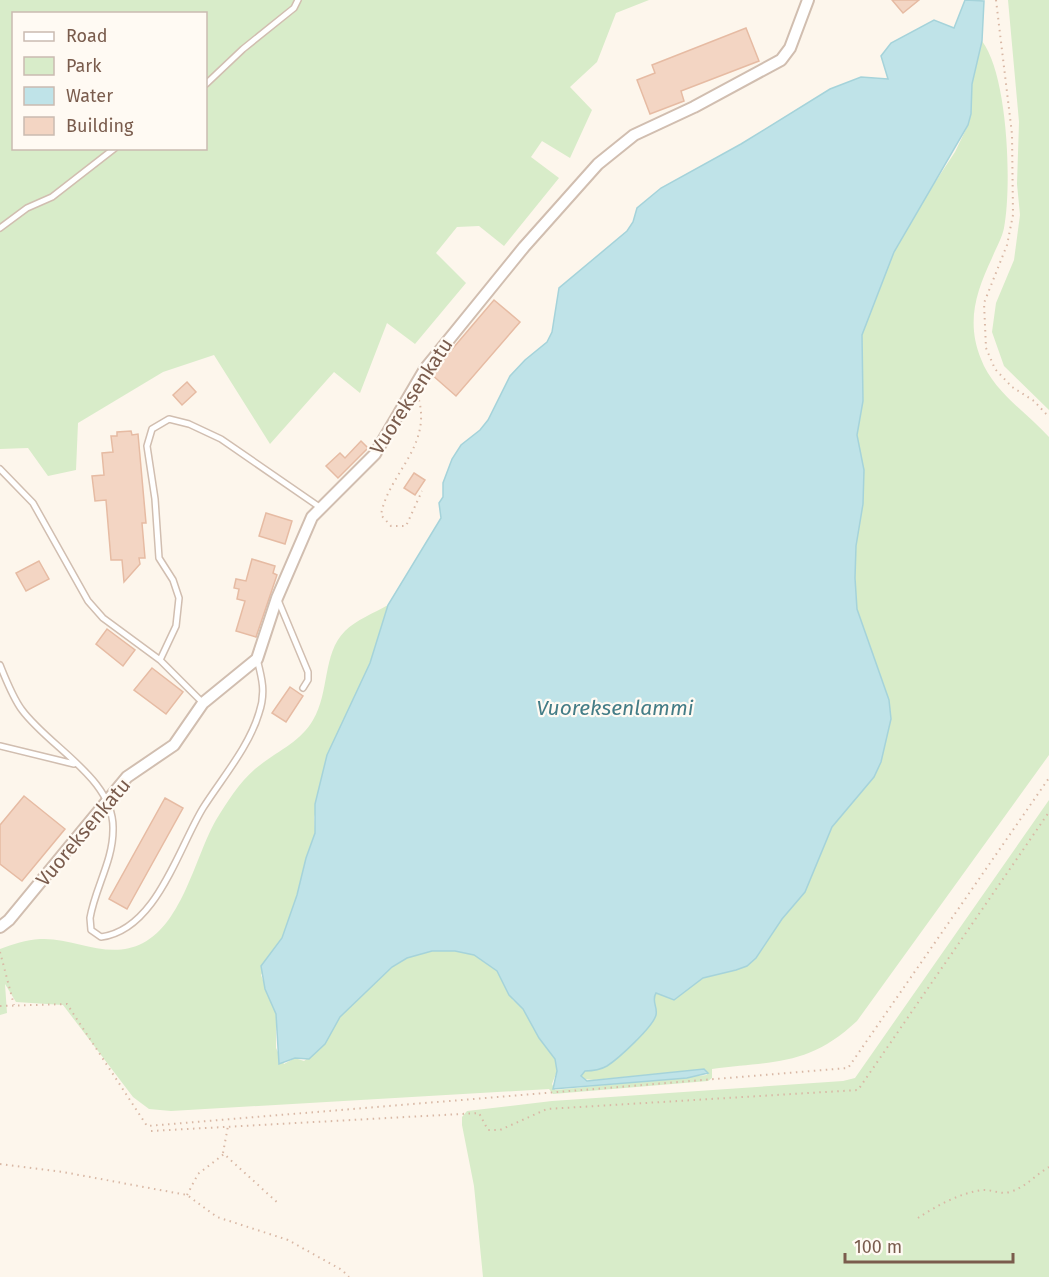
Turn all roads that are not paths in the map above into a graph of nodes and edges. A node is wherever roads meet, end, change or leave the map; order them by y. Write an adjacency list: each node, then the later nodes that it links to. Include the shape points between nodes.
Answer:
1 (298, 0): 3 (lane, via 294,8)
2 (808, 0): 7 (street, Vuoreksenkatu, via 790,48 781,60 634,135 598,164 458,326 415,385 375,454)
3 (207, 83)
4 (112, 150): 5 (lane, via 52,196)
5 (0, 228)
6 (0, 469): 10 (lane, via 33,503 88,601 118,630)
7 (321, 508): 8 (street, Vuoreksenkatu, via 312,517); 10 (lane, via 208,431 169,419 152,429 147,446 159,558 174,580 179,598 176,626)
8 (277, 598): 9 (street, Vuoreksenkatu); 12 (lane, via 306,666 308,680)
9 (257, 659): 13 (street, Vuoreksenkatu); 16 (lane, via 264,694 259,715 201,811 174,869 133,922 121,933 101,937 91,930 90,918 112,846 113,818)
10 (160, 660): 13 (lane)
11 (0, 665): 15 (lane, via 21,709)
12 (303, 688)
13 (203, 703): 16 (street, Vuoreksenkatu, via 174,745 127,777)
14 (0, 746): 15 (lane)
15 (75, 764): 16 (lane, via 90,775)
16 (108, 803): 17 (street, Vuoreksenkatu)
17 (0, 927)

